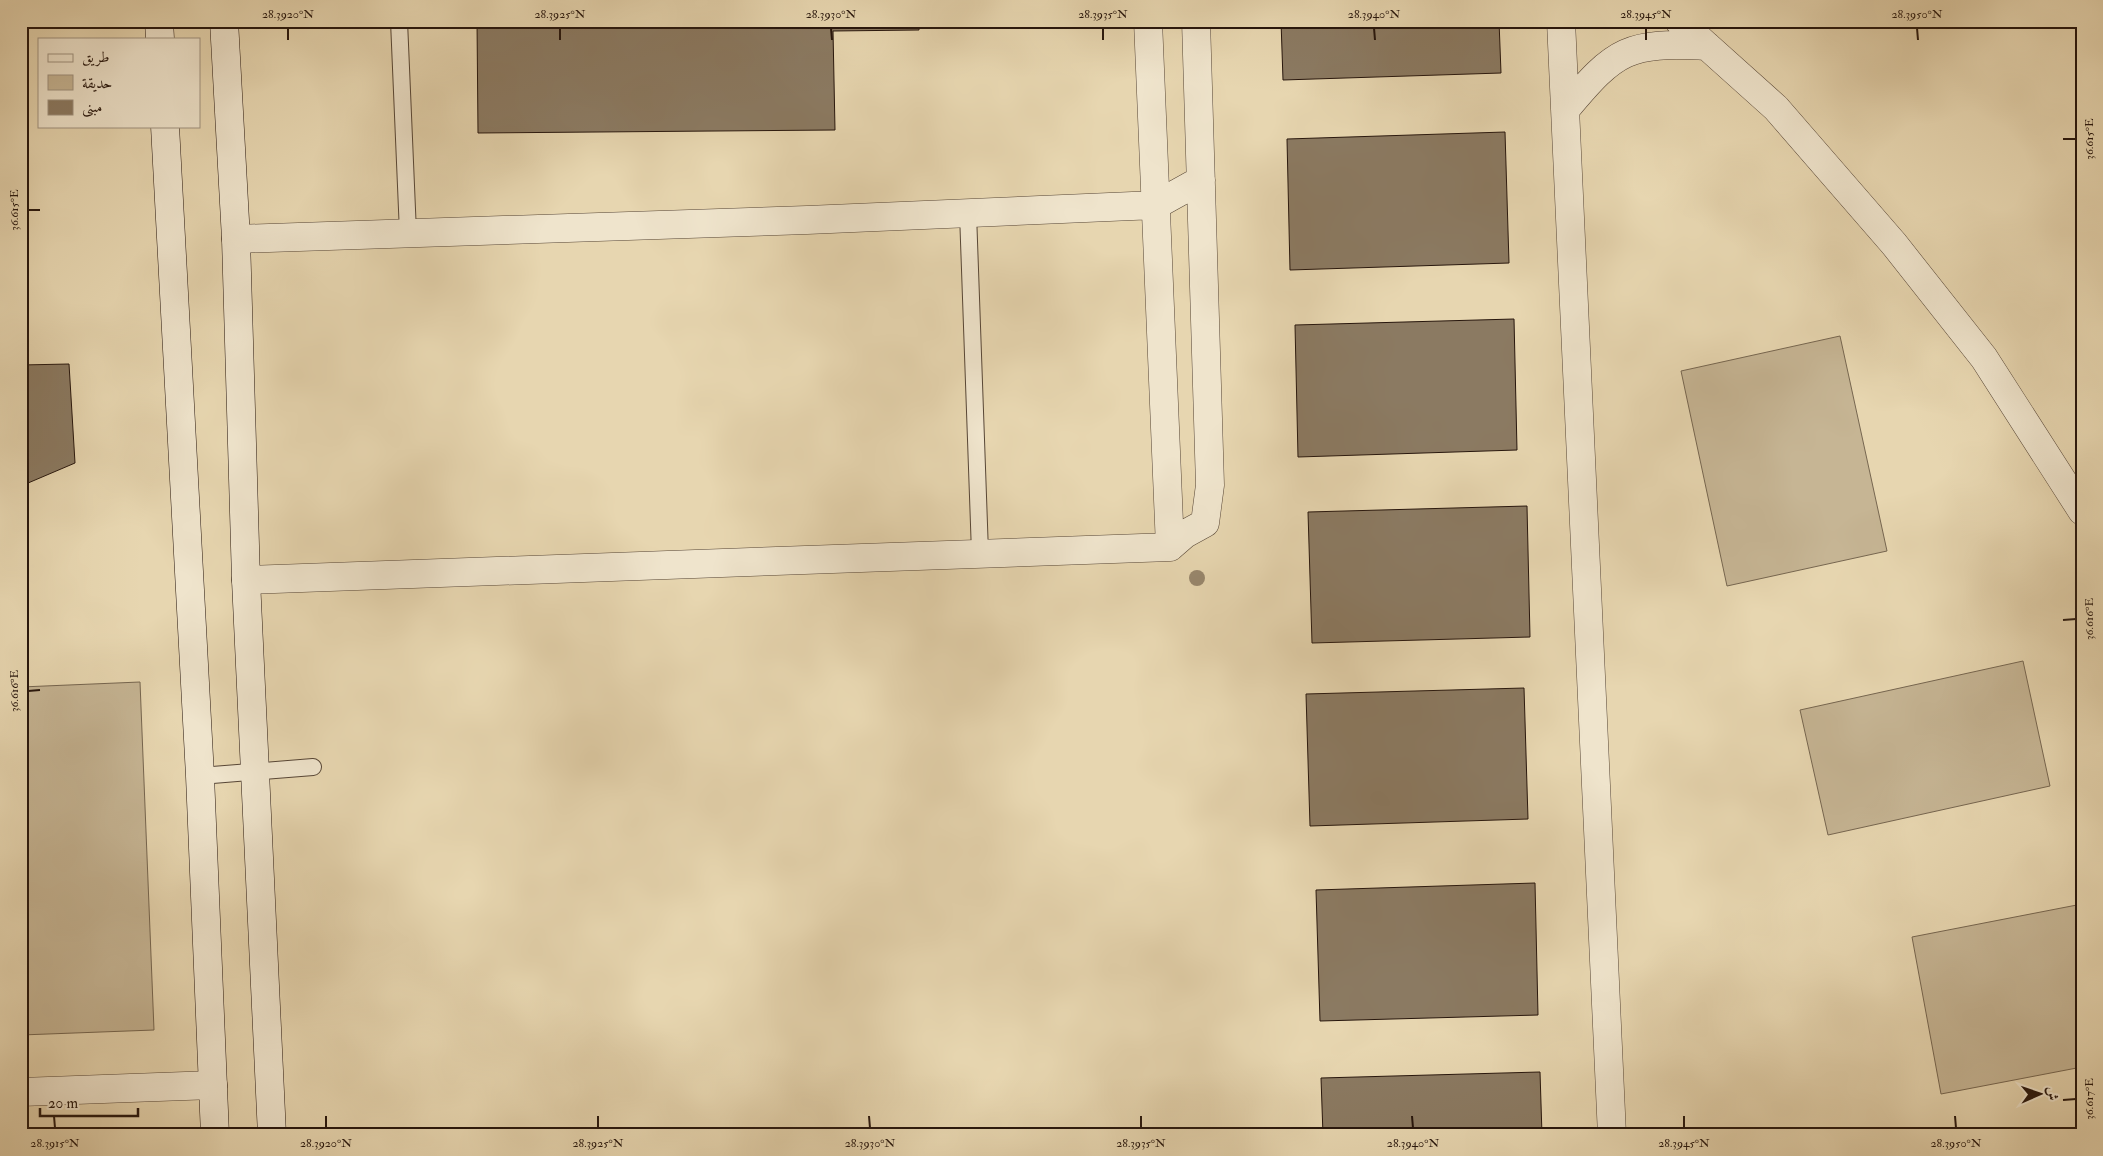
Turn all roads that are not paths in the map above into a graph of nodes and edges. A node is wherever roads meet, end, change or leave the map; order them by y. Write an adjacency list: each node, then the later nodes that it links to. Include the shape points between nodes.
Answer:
1 (159, 21): 8 (street)
2 (224, 21): 16 (street)
3 (399, 21): 15 (lane)
4 (1148, 21): 13 (street)
5 (1196, 21): 12 (street)
6 (1562, 21): 10 (street)
7 (1679, 21): 9 (street)
8 (160, 38)
9 (1707, 46): 10 (street, via 1645,46 1625,53 1597,73); 17 (street, via 1776,108 1894,244 1984,358)
10 (1566, 109): 28 (street)
11 (165, 128): 23 (street)
12 (1201, 180): 13 (street); 18 (street, via 1210,485 1205,523)
13 (1156, 205): 14 (street); 18 (street)
14 (968, 213): 15 (street); 19 (lane)
15 (408, 233): 16 (street)
16 (236, 239): 20 (street)
17 (2082, 510)
18 (1170, 547): 19 (street)
19 (980, 553): 20 (street)
20 (246, 580): 22 (street)
21 (313, 767): 22 (lane)
22 (255, 772): 23 (lane); 27 (street)
23 (200, 776): 24 (street)
24 (213, 1085): 25 (street); 26 (street)
25 (21, 1092)
26 (215, 1135)
27 (272, 1135)
28 (1612, 1135)

